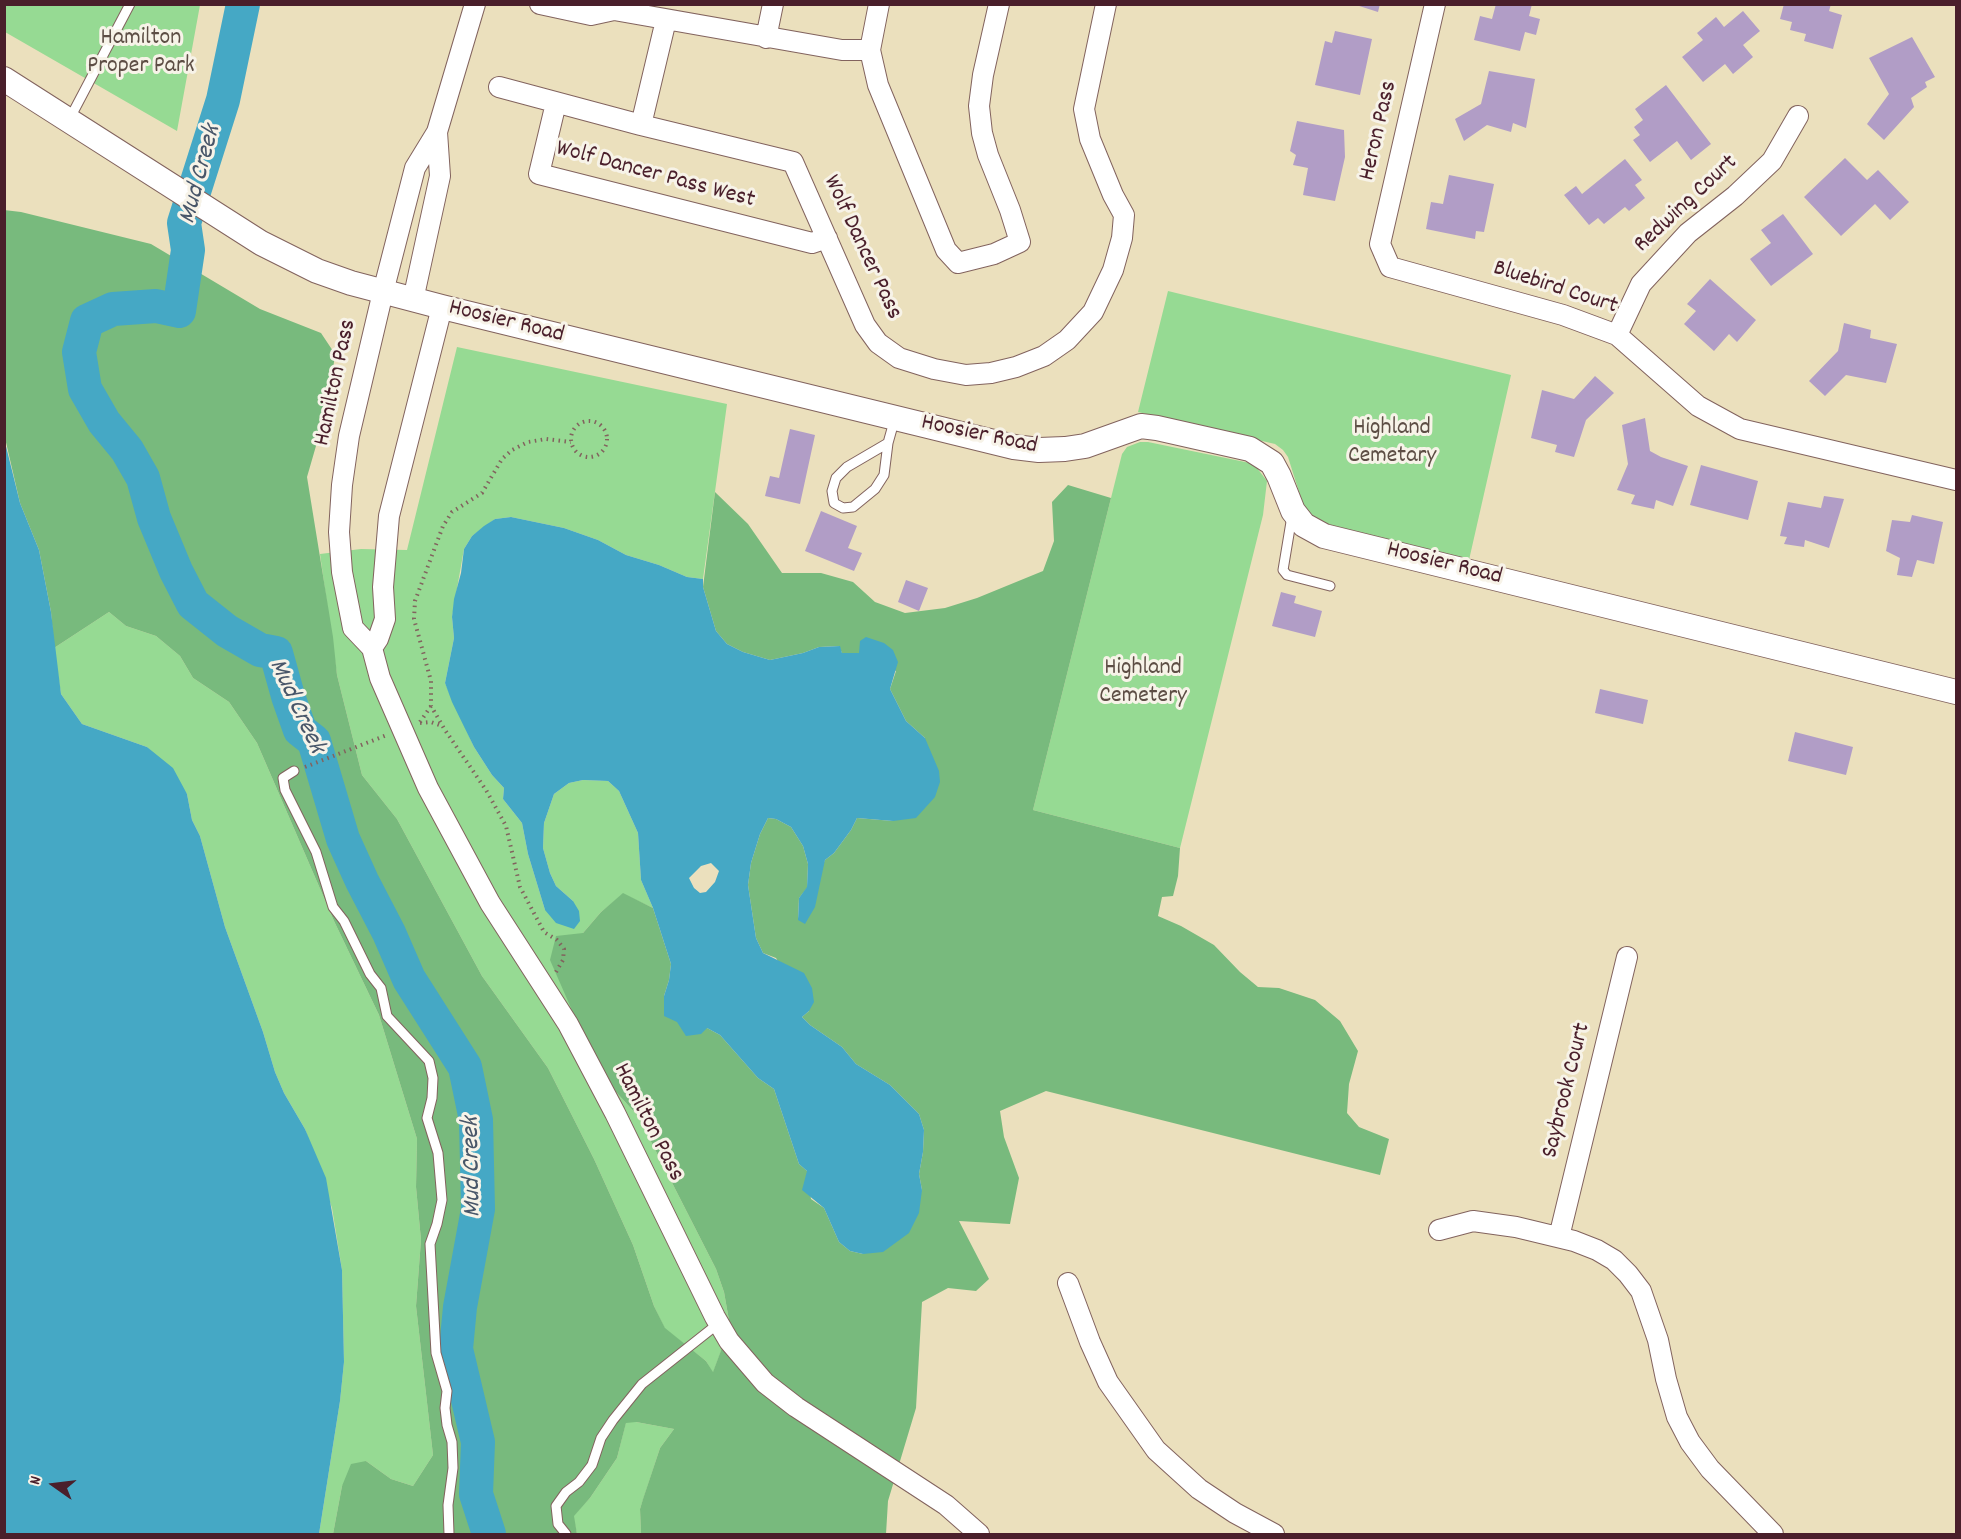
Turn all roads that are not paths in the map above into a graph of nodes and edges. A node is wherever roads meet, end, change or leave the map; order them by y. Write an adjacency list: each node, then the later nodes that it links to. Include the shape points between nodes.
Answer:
1 (130, 4): 17 (lane)
2 (475, 4): 19 (street, Hamilton Pass)
3 (540, 4): 9 (street, via 591,15)
4 (773, 4): 11 (street)
5 (879, 4): 12 (street)
6 (999, 4): 12 (street, via 979,106 988,155 1020,242 994,254 958,263 946,250 878,85)
7 (1106, 4): 20 (street, Wolf Dancer Pass, via 1084,109 1090,140 1124,215 1122,238 1113,270 1093,312 1067,340 1044,356 991,373 966,375 899,358 878,343 865,325)
8 (1435, 4): 21 (street, Heron Pass, via 1380,244)
9 (612, 6): 10 (street)
10 (666, 20): 11 (street); 18 (street)
11 (766, 38): 12 (street, via 842,50)
12 (870, 50)
13 (4, 79): 17 (street, Hoosier Road)
14 (499, 87): 15 (street, Wolf Dancer Pass)
15 (556, 103): 18 (street, Wolf Dancer Pass); 20 (street, Wolf Dancer Pass West, via 538,174 812,243)
16 (1798, 116): 25 (street, Redwing Court, via 1772,161 1688,233 1641,284)
17 (69, 120): 22 (street, Hoosier Road, via 261,243 317,272)
18 (641, 125): 20 (street, Wolf Dancer Pass, via 793,162)
19 (437, 132): 22 (street, Hamilton Pass, via 415,168); 23 (street, Hamilton Pass, via 440,176)
20 (827, 238)
21 (1390, 267): 25 (street, Bluebird Court, via 1563,315)
22 (383, 292): 23 (street, Hoosier Road); 31 (street, Hamilton Pass, via 350,436 339,532 353,628)
23 (413, 300): 24 (street, Hoosier Road)
24 (442, 308): 26 (street, Hoosier Road); 31 (street, via 389,516 383,587 385,619)
25 (1617, 335): 28 (street, Bluebird Court, via 1698,406 1740,429)
26 (895, 418): 27 (lane); 29 (street, Hoosier Road, via 1039,450 1085,446 1141,426 1250,449 1272,463)
27 (888, 443): 27 (lane, via 884,475 875,489 853,507 843,508 834,503 836,478)
28 (1956, 480)
29 (1293, 511): 30 (lane, via 1283,570 1287,575); 32 (street, Hoosier Road, via 1304,525 1324,536)
30 (1330, 586)
31 (372, 648): 38 (street, Hamilton Pass, via 380,678 428,788 490,903 568,1024)
32 (1956, 692)
33 (294, 771): 39 (lane, via 283,778 285,790 316,852 333,907 381,988 387,1016 429,1061 433,1078 427,1118 438,1153 442,1200 430,1244 436,1353 447,1391 446,1416 452,1442)
34 (1627, 957): 36 (street, Saybrook Court)
35 (1439, 1230): 36 (street, via 1484,1221)
36 (1559, 1237): 43 (street, via 1574,1240 1614,1260 1641,1291 1677,1417 1690,1442 1710,1469)
37 (1068, 1283): 42 (street, via 1108,1382 1156,1450 1198,1489)
38 (718, 1323): 40 (lane, via 642,1383 613,1420 601,1438 592,1465 556,1506 558,1524); 41 (street, Hamilton Pass, via 765,1383 946,1505)
39 (448, 1534)
40 (566, 1534)
41 (978, 1534)
42 (1273, 1534)
43 (1773, 1534)

